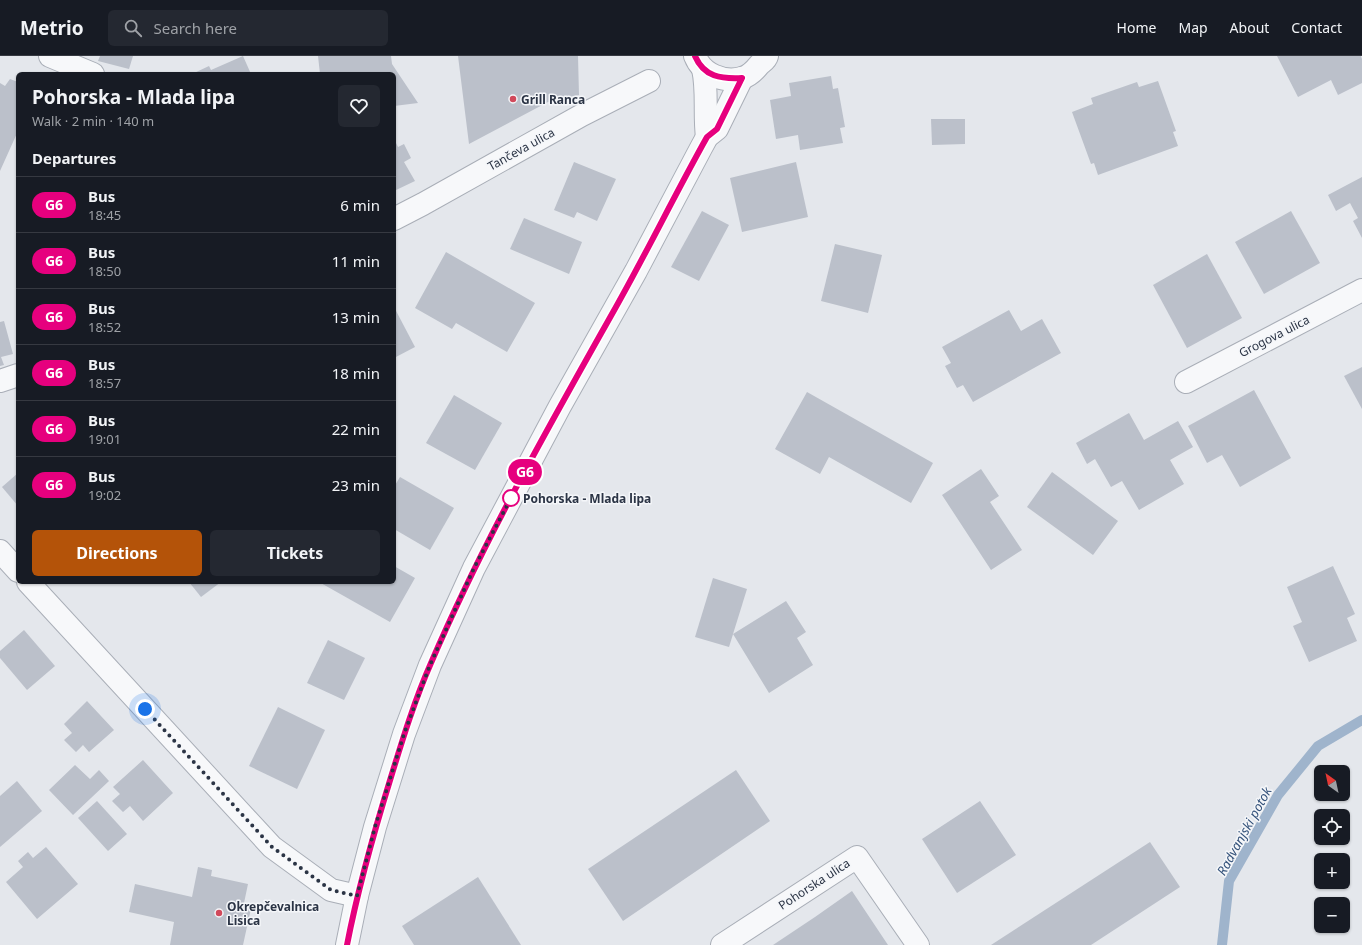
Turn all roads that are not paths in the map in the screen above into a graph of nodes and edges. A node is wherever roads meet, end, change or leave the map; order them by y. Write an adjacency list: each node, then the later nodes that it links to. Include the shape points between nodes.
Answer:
1 (50, 56): 4 (street)
2 (768, 57): 5 (street)
3 (699, 62): 5 (street, via 712,75 727,79); 7 (street, via 706,80)
4 (88, 72)
5 (742, 78): 7 (street, via 717,129)
6 (649, 81): 8 (street, Tančeva ulica)
7 (707, 137): 16 (street, via 471,574 430,665 404,734)
8 (396, 218)
9 (1362, 290): 12 (street, Grogova ulica)
10 (16, 376): 11 (street)
11 (0, 380)
12 (1186, 382)
13 (0, 551): 14 (street)
14 (16, 569)
15 (30, 584): 16 (street, via 272,847 331,890)
16 (357, 896): 17 (street)
17 (347, 945)
18 (722, 945): 19 (street, Pohorska ulica, via 857,857)
19 (918, 945)

